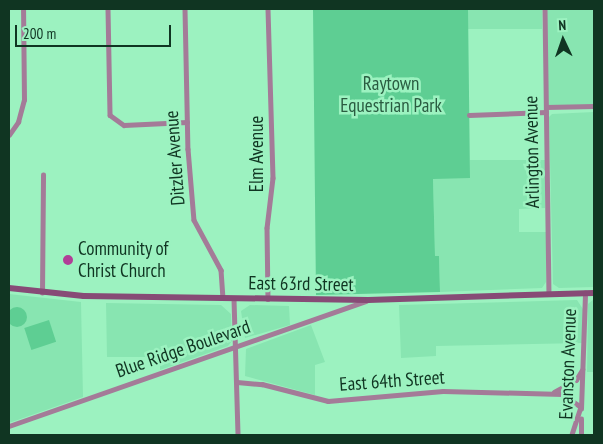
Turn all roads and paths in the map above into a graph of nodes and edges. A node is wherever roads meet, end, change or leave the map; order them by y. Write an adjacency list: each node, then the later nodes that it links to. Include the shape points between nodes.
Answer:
1 (23, 9): 10 (street, via 24,100)
2 (108, 9): 9 (street, via 108,108 115,120 124,125)
3 (185, 9): 9 (street, Ditzler Avenue)
4 (268, 9): 19 (street, Elm Avenue, via 274,178 267,228)
5 (545, 9): 7 (street, Arlington Avenue)
6 (594, 106): 7 (street)
7 (546, 110): 8 (street); 16 (street, Arlington Avenue)
8 (469, 115)
9 (187, 122): 17 (street, Ditzler Avenue, via 194,220 221,270)
10 (9, 135)
11 (43, 175): 14 (street)
12 (9, 288): 14 (main road, East 63rd Street)
13 (594, 292): 15 (main road, East 63rd Street)
14 (42, 293): 17 (main road, East 63rd Street)
15 (585, 293): 16 (main road, East 63rd Street); 22 (street, Evanston Avenue)
16 (549, 294): 20 (main road, East 63rd Street)
17 (223, 298): 18 (main road, East 63rd Street)
18 (234, 299): 19 (main road, East 63rd Street); 21 (street)
19 (268, 299): 20 (main road, East 63rd Street)
20 (368, 300): 21 (street, Blue Ridge Boulevard)
21 (236, 346): 23 (street); 26 (street, Blue Ridge Boulevard)
22 (585, 361): 24 (street, East 64th Street, via 576,380); 25 (street, Evanston Avenue)
23 (237, 382): 24 (street, East 64th Street, via 262,384 328,401 443,391); 27 (street)
24 (551, 393): 25 (street, East 64th Street, via 562,394)
25 (581, 407): 28 (street); 29 (street, Evanston Avenue)
26 (9, 426)
27 (238, 435)
28 (572, 435)
29 (580, 435)

